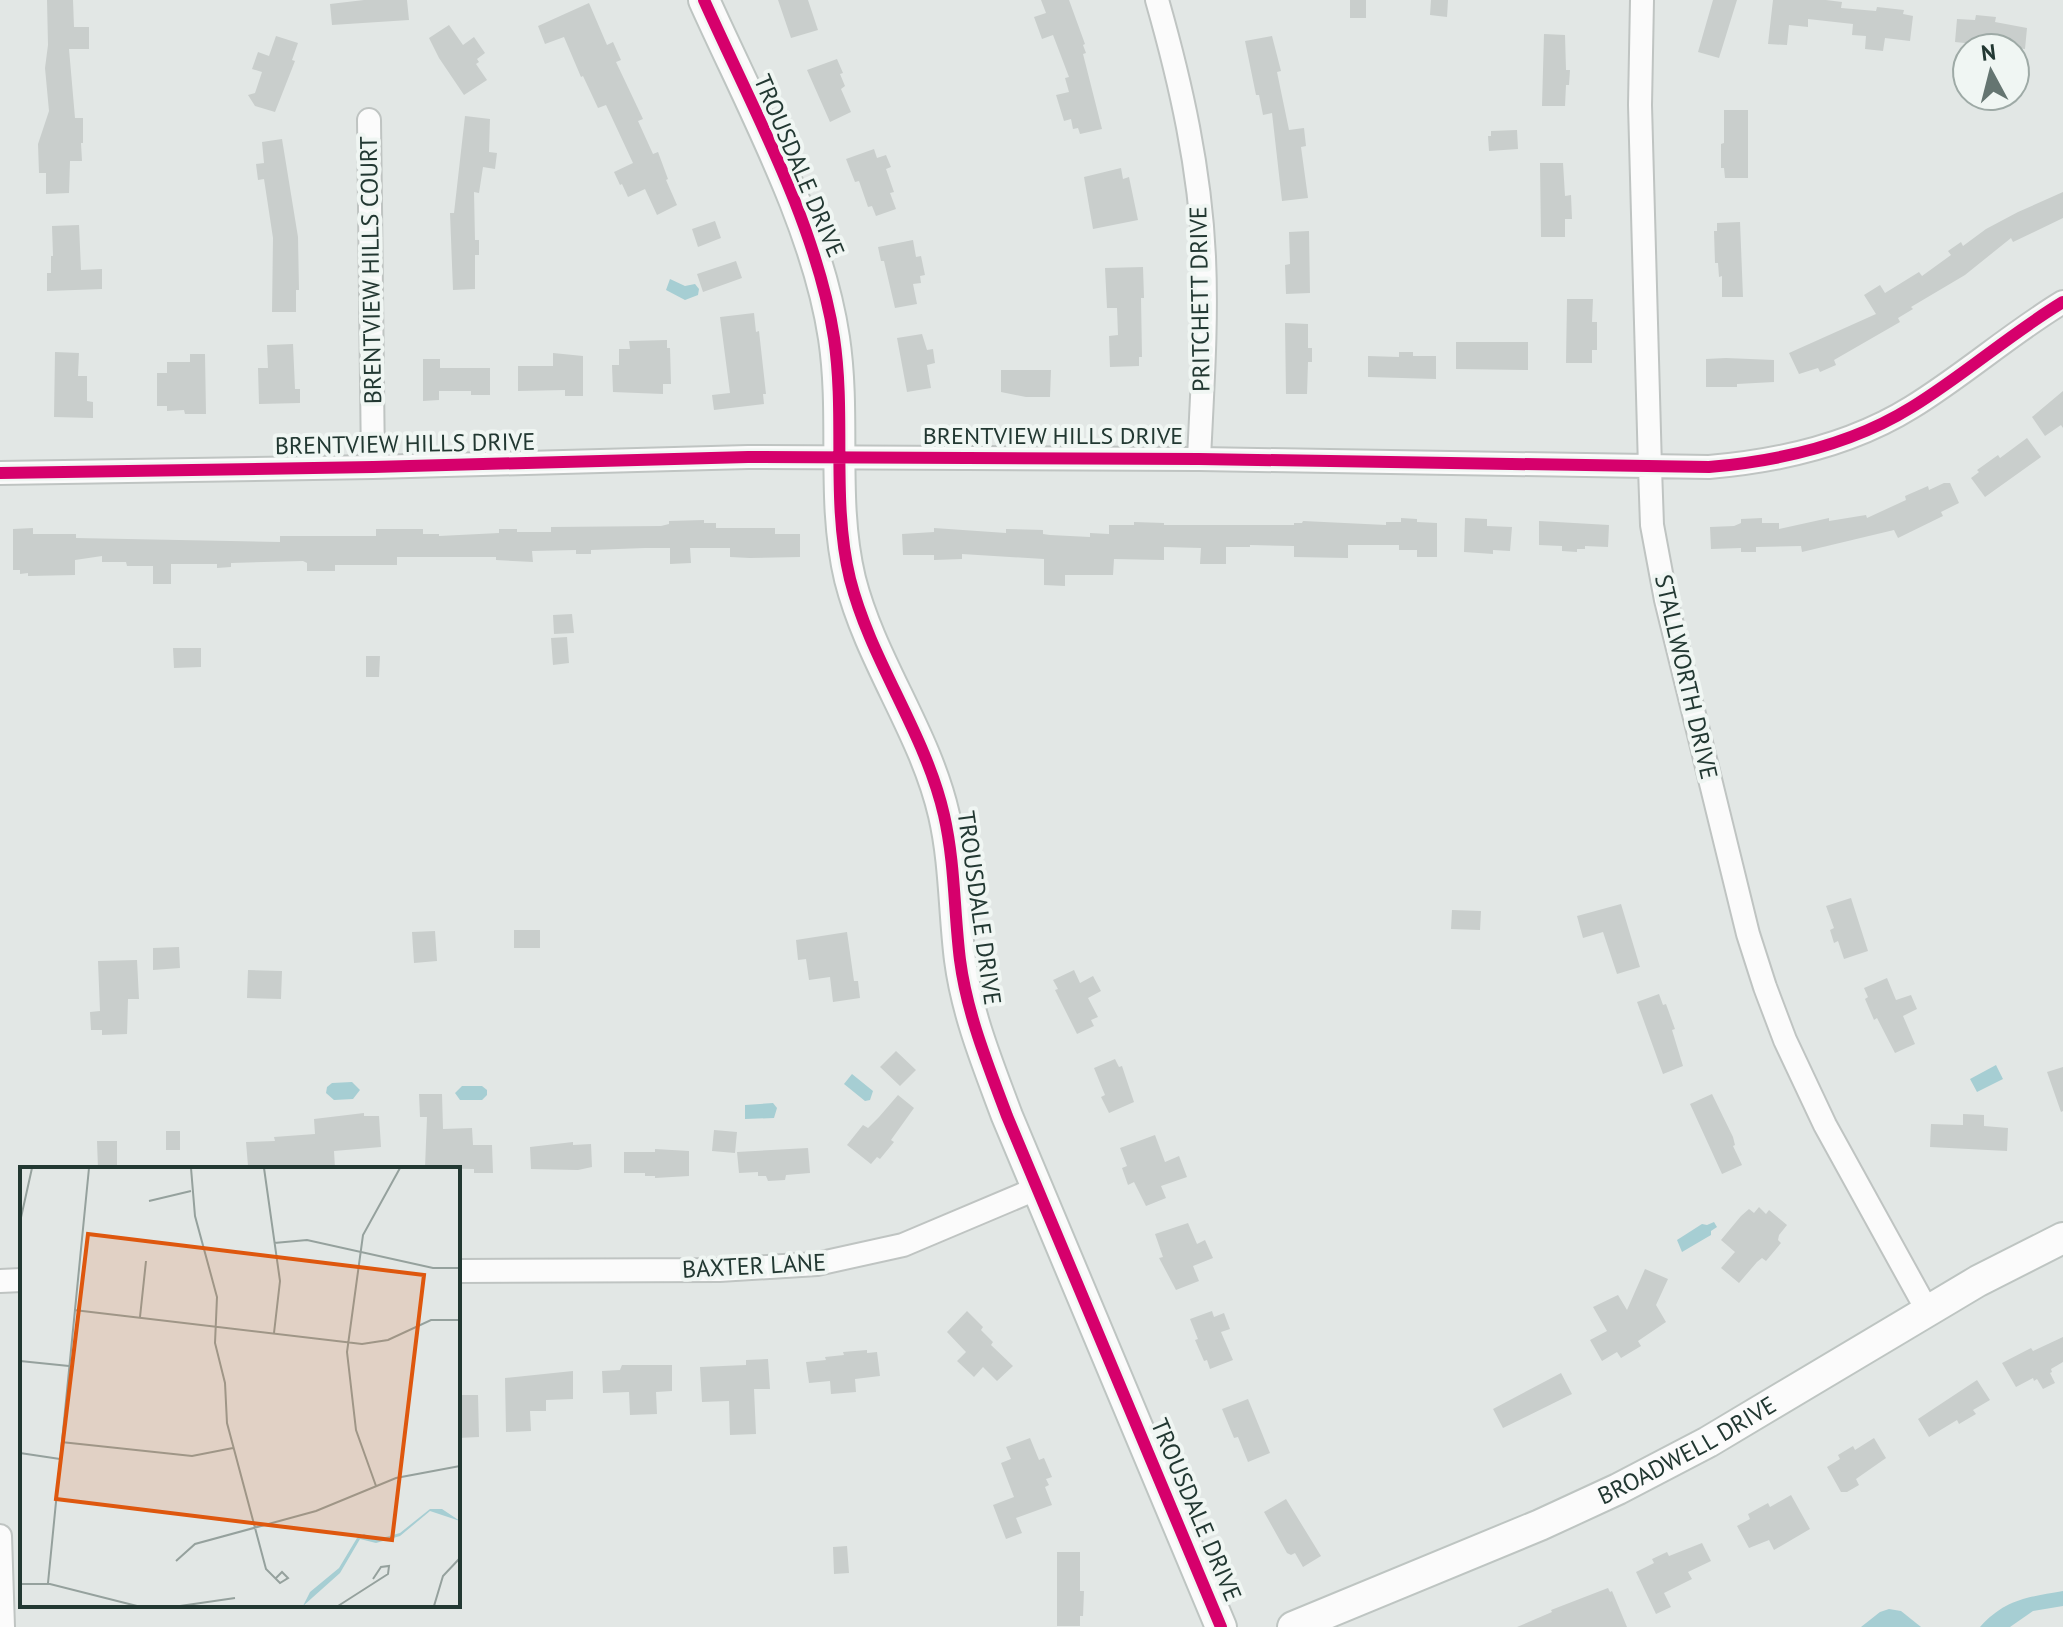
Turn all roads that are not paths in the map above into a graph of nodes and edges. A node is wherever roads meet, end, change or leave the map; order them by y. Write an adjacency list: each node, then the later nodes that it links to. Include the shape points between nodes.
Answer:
1 (704, 0): 6 (street, TROUSDALE DRIVE, via 798,212 821,277 837,360)
2 (1157, 0): 7 (street, PRITCHETT DRIVE, via 1180,82 1199,195 1205,311)
3 (1642, 0): 9 (street, STALLWORTH DRIVE)
4 (369, 120): 8 (street, BRENTVIEW HILLS COURT)
5 (2063, 302): 9 (street, BRENTVIEW HILLS DRIVE, via 1929,396 1858,433 1766,461)
6 (840, 457): 7 (street, BRENTVIEW HILLS DRIVE); 8 (street, BRENTVIEW HILLS DRIVE); 11 (street, TROUSDALE DRIVE, via 842,530 851,580 865,627 936,784 948,834 960,961 972,1014)
7 (1199, 459): 9 (street, BRENTVIEW HILLS DRIVE)
8 (373, 467): 10 (street, BRENTVIEW HILLS DRIVE)
9 (1650, 468): 16 (street, STALLWORTH DRIVE, via 1652,525 1666,600 1765,987 1825,1125)
10 (0, 473)
11 (1038, 1188): 13 (street, BAXTER LANE, via 903,1245 817,1264 719,1270); 19 (street, TROUSDALE DRIVE)
12 (2063, 1238): 16 (street, BROADWELL DRIVE)
13 (460, 1271)
14 (20, 1280): 15 (street)
15 (0, 1281)
16 (1927, 1310): 20 (street, BROADWELL DRIVE, via 1708,1442 1618,1489)
17 (0, 1536): 18 (street)
18 (3, 1627)
19 (1221, 1627)
20 (1293, 1627)

